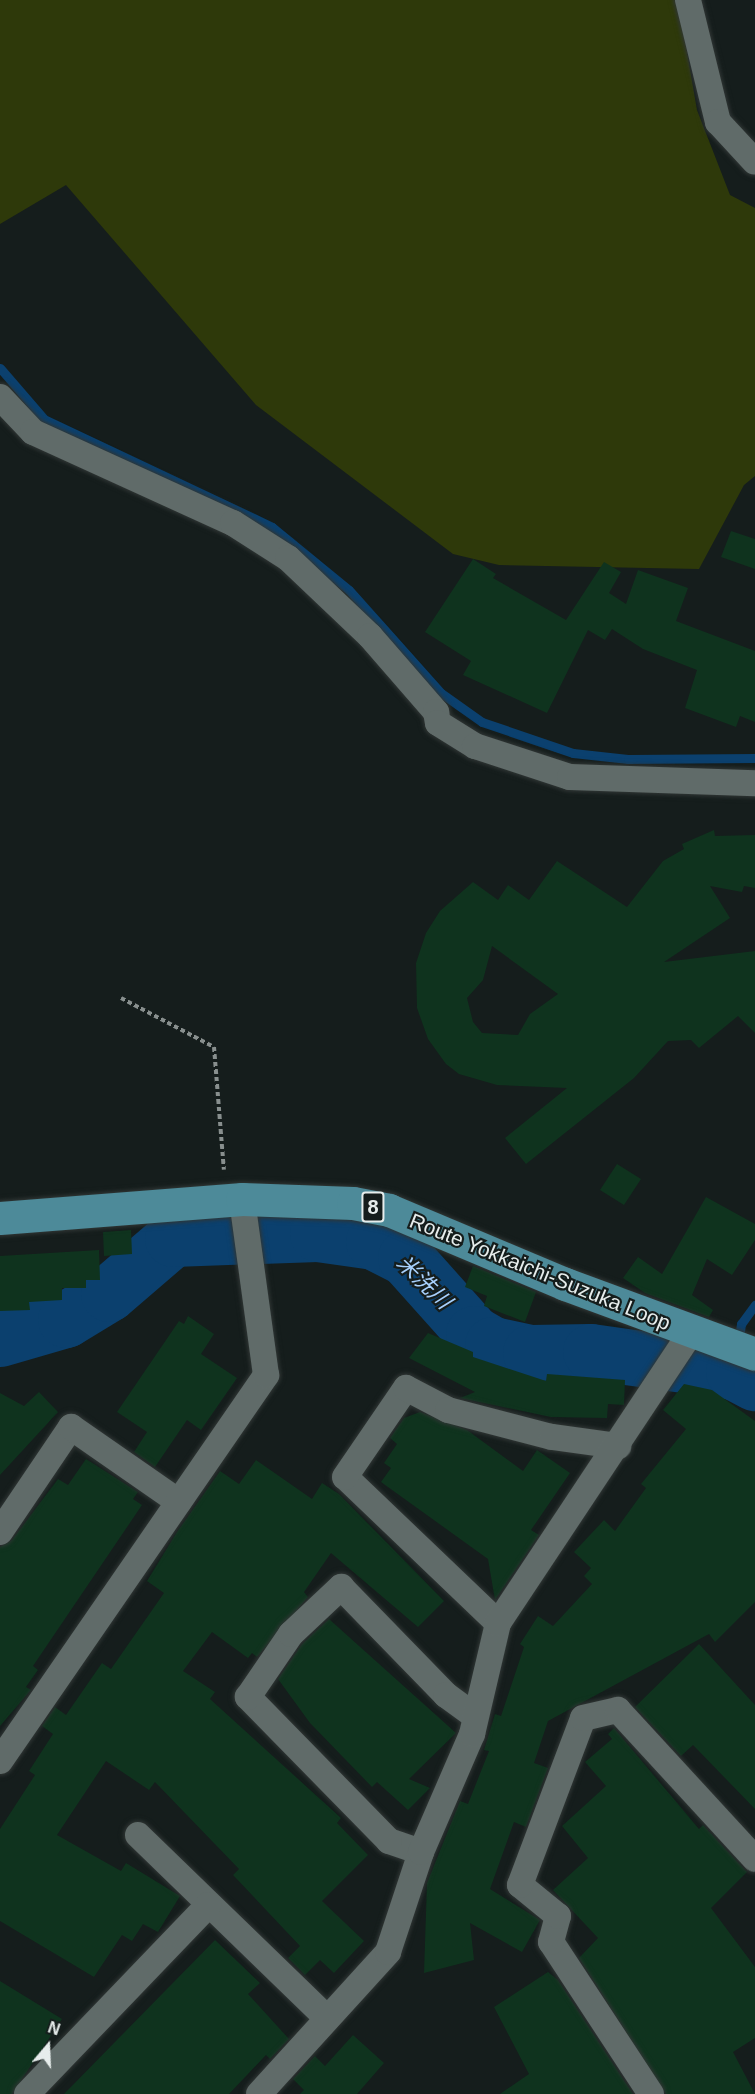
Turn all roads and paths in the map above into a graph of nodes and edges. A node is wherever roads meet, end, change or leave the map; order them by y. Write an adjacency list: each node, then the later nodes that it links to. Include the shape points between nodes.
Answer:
1 (688, 0): 2 (street, via 718,122)
2 (755, 162)
3 (3, 405): 4 (street, via 47,440 233,523 279,552 370,636 436,712 438,723 475,746 570,777)
4 (755, 783)
5 (121, 998): 6 (path, via 214,1047)
6 (237, 1204): 7 (main road, Route Yokkaichi-Suzuka Loop / 8); 8 (main road, Route Yokkaichi-Suzuka Loop / 8, via 353,1203 389,1210); 10 (street, via 266,1375)
7 (0, 1218)
8 (737, 1347): 9 (street, via 657,1387)
9 (618, 1446): 12 (street); 12 (street, via 552,1437 448,1410 406,1388 345,1477)
10 (179, 1502): 11 (street, via 71,1427); 14 (street)
11 (0, 1532)
12 (498, 1623): 13 (street)
13 (475, 1716): 16 (street); 16 (street, via 446,1695 341,1587 291,1634 248,1697 389,1841)
14 (0, 1761)
15 (138, 1835): 18 (street)
16 (421, 1852): 19 (street, via 388,1952)
17 (755, 1859): 22 (street, via 618,1710 583,1718 520,1885 558,1916 551,1942)
18 (208, 1905): 19 (street); 21 (street)
19 (326, 2017): 20 (street)
20 (272, 2090)
21 (27, 2094)
22 (651, 2094)

